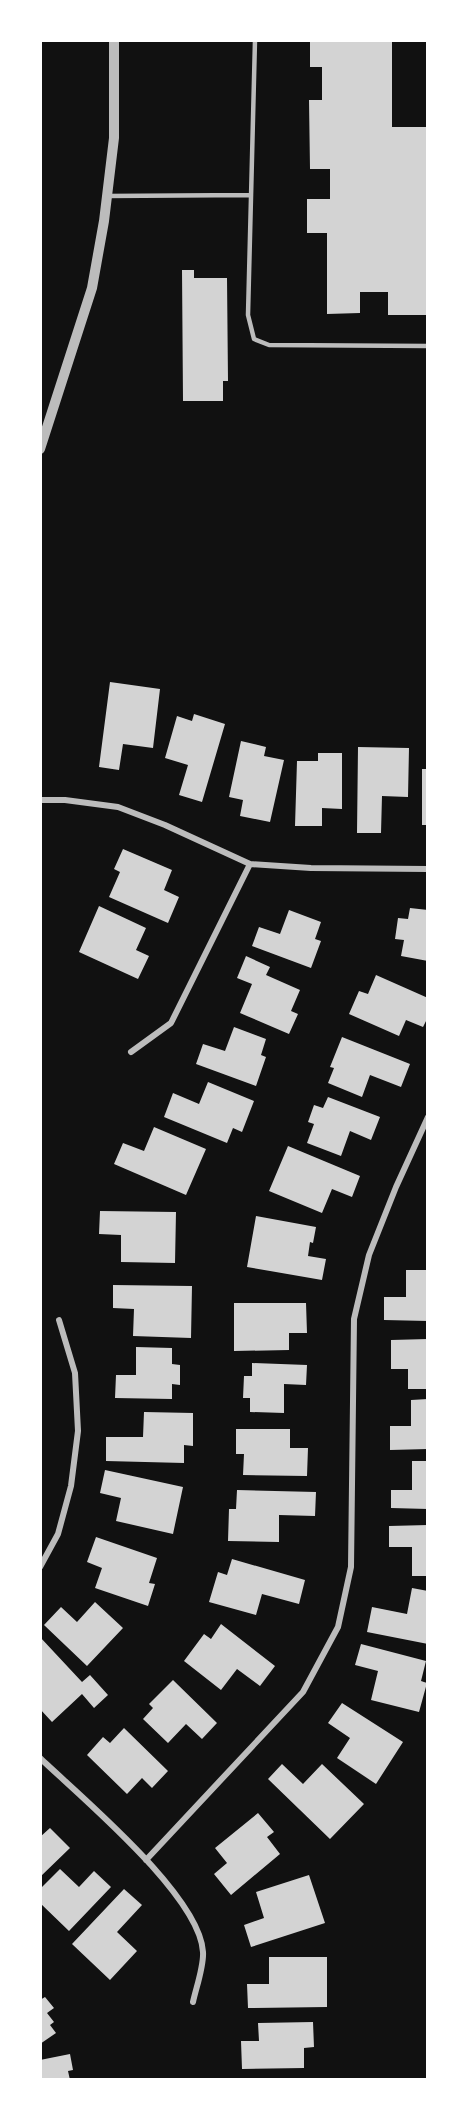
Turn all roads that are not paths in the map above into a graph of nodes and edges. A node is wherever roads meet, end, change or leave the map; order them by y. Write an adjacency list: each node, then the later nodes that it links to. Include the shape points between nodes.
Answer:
1 (114, 40): 4 (street, via 114,138)
2 (255, 40): 3 (lane)
3 (251, 195): 4 (lane); 5 (lane, via 248,315 254,339 269,345)
4 (107, 196): 6 (street, via 92,288)
5 (428, 346)
6 (40, 449)
7 (40, 800): 8 (street, via 118,807)
8 (250, 864): 9 (street); 10 (street, via 171,1023)
9 (428, 869)
10 (131, 1052)
11 (428, 1117): 15 (street, via 369,1255 354,1319 351,1567 338,1627 303,1692)
12 (59, 1320): 13 (street, via 75,1373 78,1431 71,1486 58,1534)
13 (40, 1567)
14 (40, 1758): 15 (street)
15 (146, 1860): 16 (street, via 191,1916 199,1933 204,1954)
16 (193, 2002)

